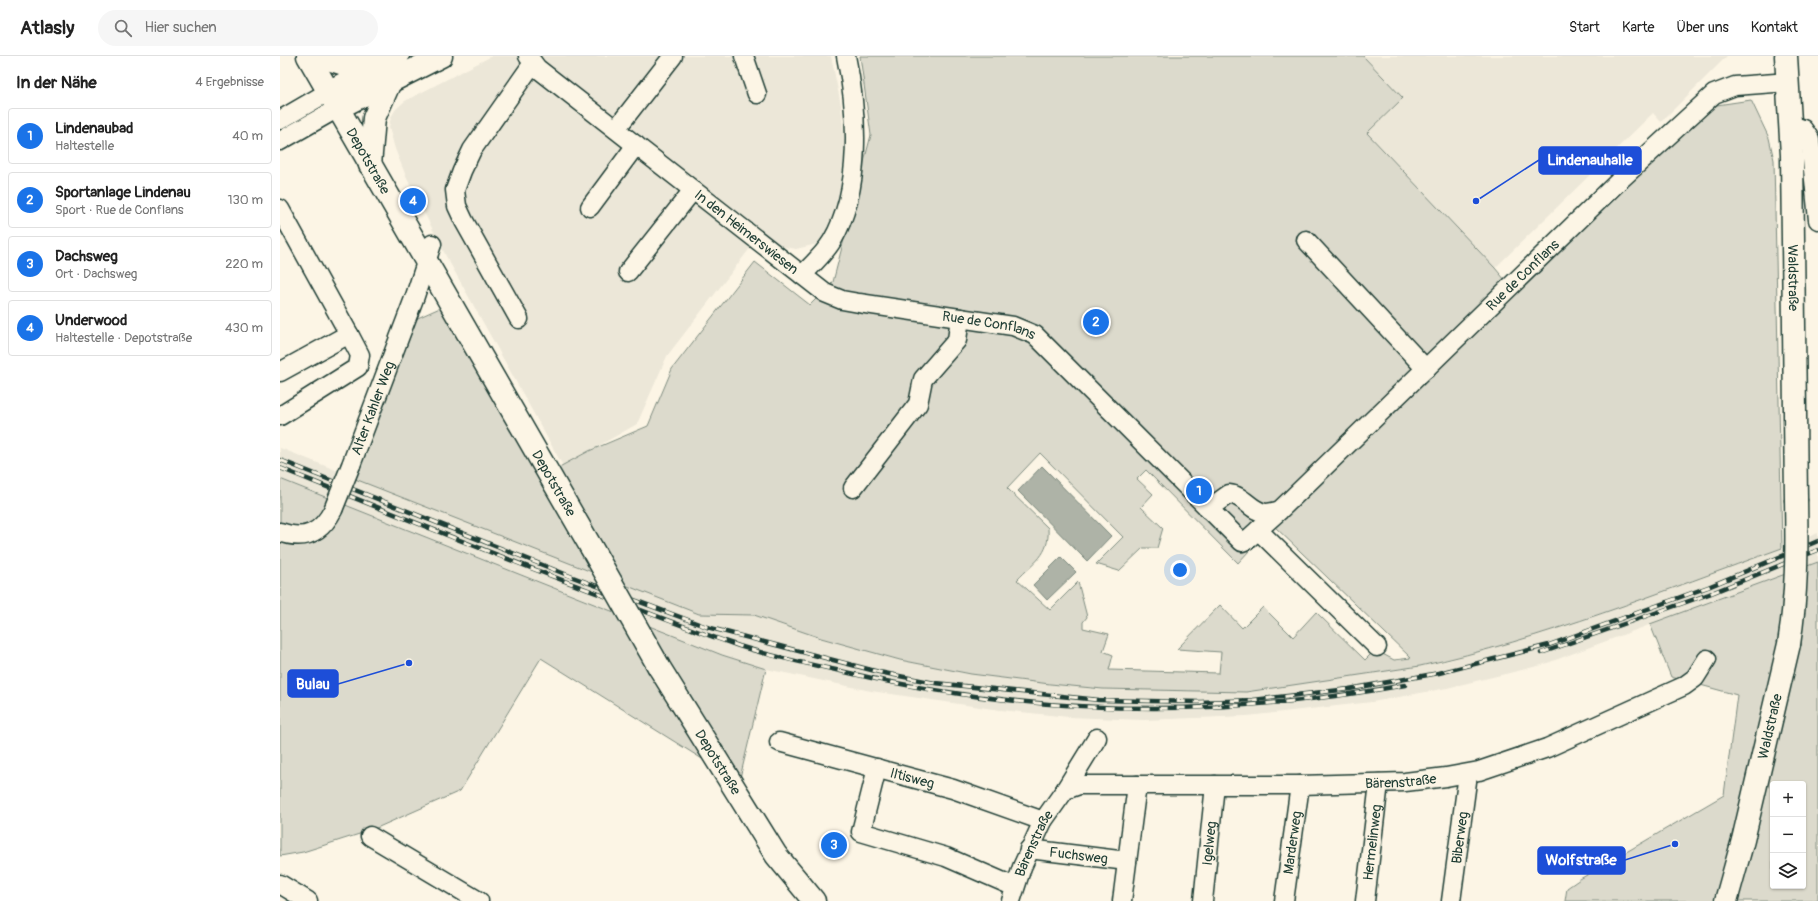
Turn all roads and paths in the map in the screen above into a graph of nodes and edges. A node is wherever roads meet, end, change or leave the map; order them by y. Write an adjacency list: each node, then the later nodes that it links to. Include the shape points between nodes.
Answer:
1 (308, 56): 12 (main road, Depotstraße)
2 (319, 56): 9 (main road, via 344,64)
3 (441, 56): 9 (main road)
4 (673, 56): 15 (street)
5 (744, 56): 11 (street)
6 (846, 56): 26 (street, In den Heimerswiesen, via 855,143 850,189 832,240)
7 (1786, 56): 10 (main road, Waldstraße)
8 (531, 60): 15 (street, In den Heimerswiesen); 28 (street, via 472,150 455,190 461,216)
9 (390, 67): 12 (main road); 18 (main road, via 374,118)
10 (1788, 82): 14 (main road, Waldstraße); 30 (street, Rue de Conflans, via 1734,86 1714,94 1620,180)
11 (757, 94)
12 (333, 100): 13 (street); 16 (street); 18 (main road, Depotstraße)
13 (280, 120)
14 (1791, 125): 22 (street, via 1803,129 1810,139); 63 (main road, Waldstraße, bridge, via 1798,566 1796,594 1789,644)
15 (616, 129): 17 (street, In den Heimerswiesen)
16 (280, 141)
17 (636, 145): 19 (street, In den Heimerswiesen); 20 (street)
18 (370, 165): 24 (main road, Depotstraße)
19 (693, 190): 25 (street); 26 (street, In den Heimerswiesen)
20 (590, 207)
21 (280, 209): 29 (street)
22 (1818, 220)
23 (1306, 240): 30 (street)
24 (429, 252): 37 (street, Alter Kahler Weg, bridge, via 415,296 327,523 316,532 299,536); 57 (main road, Depotstraße, bridge, via 659,667 776,855)
25 (628, 272)
26 (802, 275): 27 (street, Rue de Conflans, via 825,293 842,300)
27 (960, 318): 33 (street, via 957,340 923,378 918,404); 34 (street, Rue de Conflans, via 1013,326 1035,335)
28 (519, 319)
29 (349, 334): 31 (street); 32 (street, via 360,355 358,367)
30 (1426, 369): 35 (street, Rue de Conflans)
31 (280, 372)
32 (280, 416)
33 (853, 488)
34 (1208, 509): 35 (street, via 1229,494 1238,495 1260,511); 36 (street, Rue de Conflans, via 1242,542)
35 (1279, 511): 36 (street, Rue de Conflans)
36 (1258, 530): 38 (street)
37 (280, 532)
38 (1377, 647)
39 (1707, 659): 43 (street, Bärenstraße, via 1695,678 1684,686 1547,748)
40 (1097, 738): 48 (street, Bärenstraße)
41 (778, 742): 42 (street, Iltisweg)
42 (877, 768): 49 (street, Iltisweg, via 953,789); 54 (street, via 861,832 946,857)
43 (1468, 774): 44 (street, Bärenstraße); 62 (street, Biberweg)
44 (1379, 783): 47 (street, Bärenstraße); 61 (street, Hermelinweg)
45 (1137, 785): 46 (street, Bärenstraße); 48 (street, Bärenstraße, via 1085,784); 52 (street, Fuchsweg)
46 (1215, 785): 47 (street, Bärenstraße); 59 (street, Igelweg)
47 (1300, 785): 60 (street, Marderweg)
48 (1065, 790): 49 (street, Bärenstraße)
49 (1043, 821): 51 (street, Bärenstraße)
50 (370, 836): 56 (street)
51 (1029, 849): 52 (street, Fuchsweg); 54 (street, Bärenstraße)
52 (1127, 861): 58 (street, Fuchsweg)
53 (280, 884): 55 (street)
54 (1012, 897)
55 (308, 901)
56 (479, 901)
57 (814, 901)
58 (1122, 901)
59 (1203, 901)
60 (1284, 901)
61 (1365, 901)
62 (1451, 901)
63 (1726, 901)

